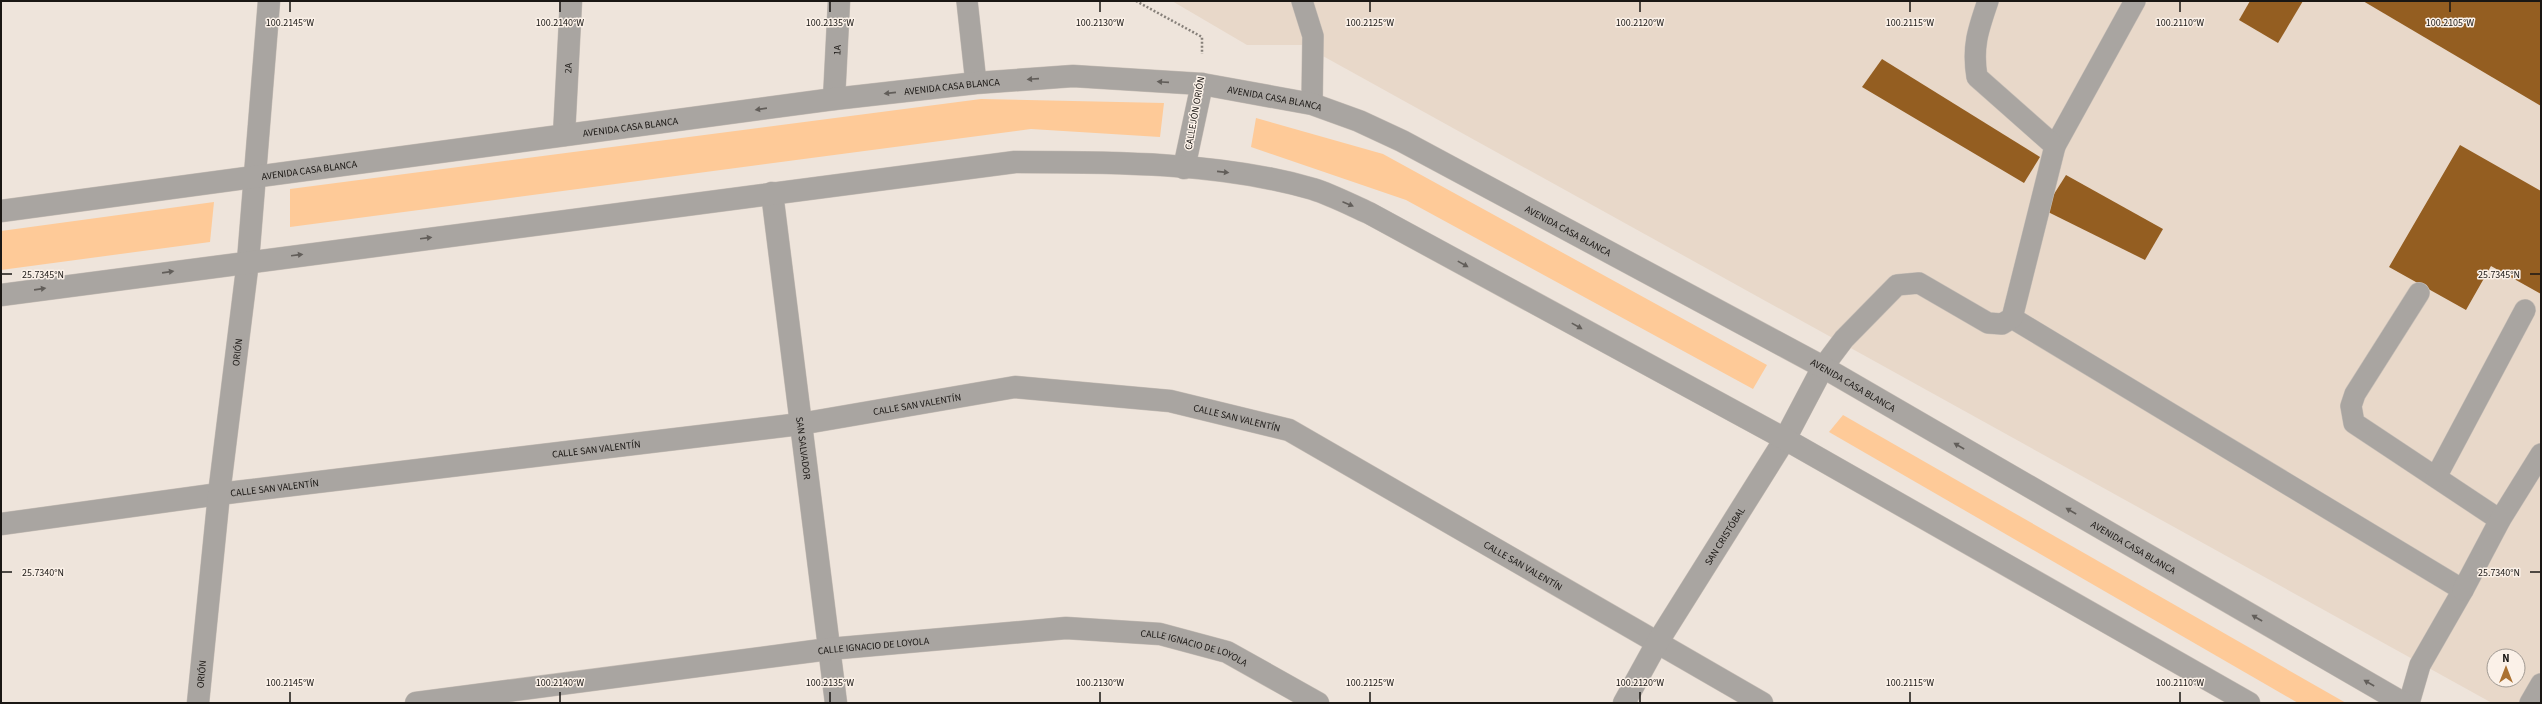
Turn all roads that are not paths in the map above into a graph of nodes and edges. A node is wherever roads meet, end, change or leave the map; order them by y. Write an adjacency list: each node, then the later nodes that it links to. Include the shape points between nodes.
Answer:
1 (269, 1): 15 (street, ORIÓN)
2 (571, 1): 12 (street, 2A)
3 (840, 1): 10 (street, 1A)
4 (967, 1): 8 (lane)
5 (1302, 1): 11 (lane, via 1313,36)
6 (1988, 1): 13 (lane, via 1975,39 1974,59 1977,77)
7 (2135, 1): 13 (lane)
8 (976, 83): 9 (street, AVENIDA CASA BLANCA, one-way to 8, via 1072,76); 10 (street, AVENIDA CASA BLANCA, one-way to 10)
9 (1202, 84): 11 (street, AVENIDA CASA BLANCA); 14 (street, CALLEJÓN ORIÓN)
10 (834, 99): 12 (street, AVENIDA CASA BLANCA, one-way to 12)
11 (1312, 104): 23 (street, AVENIDA CASA BLANCA, via 1359,121 1402,141)
12 (564, 135): 15 (street, AVENIDA CASA BLANCA)
13 (2054, 146): 22 (lane)
14 (1184, 168): 16 (street, via 1082,162 1015,162); 25 (street, one-way to 25, via 1262,176 1314,189 1369,213)
15 (254, 177): 17 (street, AVENIDA CASA BLANCA); 18 (street, ORIÓN)
16 (772, 193): 18 (street, one-way to 16); 24 (street, SAN SALVADOR)
17 (1, 211)
18 (248, 261): 20 (street, one-way to 18); 28 (street, ORIÓN)
19 (2419, 293): 27 (lane, via 2350,406 2354,423)
20 (1, 295)
21 (2525, 310): 27 (lane)
22 (2012, 318): 23 (lane, via 2002,324 1988,323 1919,283 1897,285 1844,338); 31 (lane)
23 (1823, 367): 25 (street, SAN CRISTÓBAL); 42 (street, AVENIDA CASA BLANCA, one-way to 23)
24 (800, 424): 28 (street, CALLE SAN VALENTÍN); 32 (street, CALLE SAN VALENTÍN, via 1015,387 1170,400 1282,428); 33 (street, SAN SALVADOR)
25 (1785, 439): 32 (street, SAN CRISTÓBAL); 41 (street)
26 (2541, 454): 29 (lane)
27 (2436, 478): 29 (lane)
28 (219, 494): 30 (street, CALLE SAN VALENTÍN); 35 (street, ORIÓN)
29 (2500, 520): 31 (lane)
30 (1, 524)
31 (2463, 590): 43 (lane, via 2420,665)
32 (1657, 643): 39 (street, SAN CRISTÓBAL); 40 (street, CALLE SAN VALENTÍN)
33 (830, 649): 36 (street, CALLE IGNACIO DE LOYOLA); 37 (street, SAN SALVADOR); 38 (street, CALLE IGNACIO DE LOYOLA, via 1066,628 1160,634 1227,652)
34 (2541, 684): 44 (lane)
35 (198, 703)
36 (416, 703)
37 (836, 703)
38 (1318, 703)
39 (1624, 703)
40 (1762, 703)
41 (2249, 703)
42 (2403, 703)
43 (2409, 703)
44 (2530, 703)

